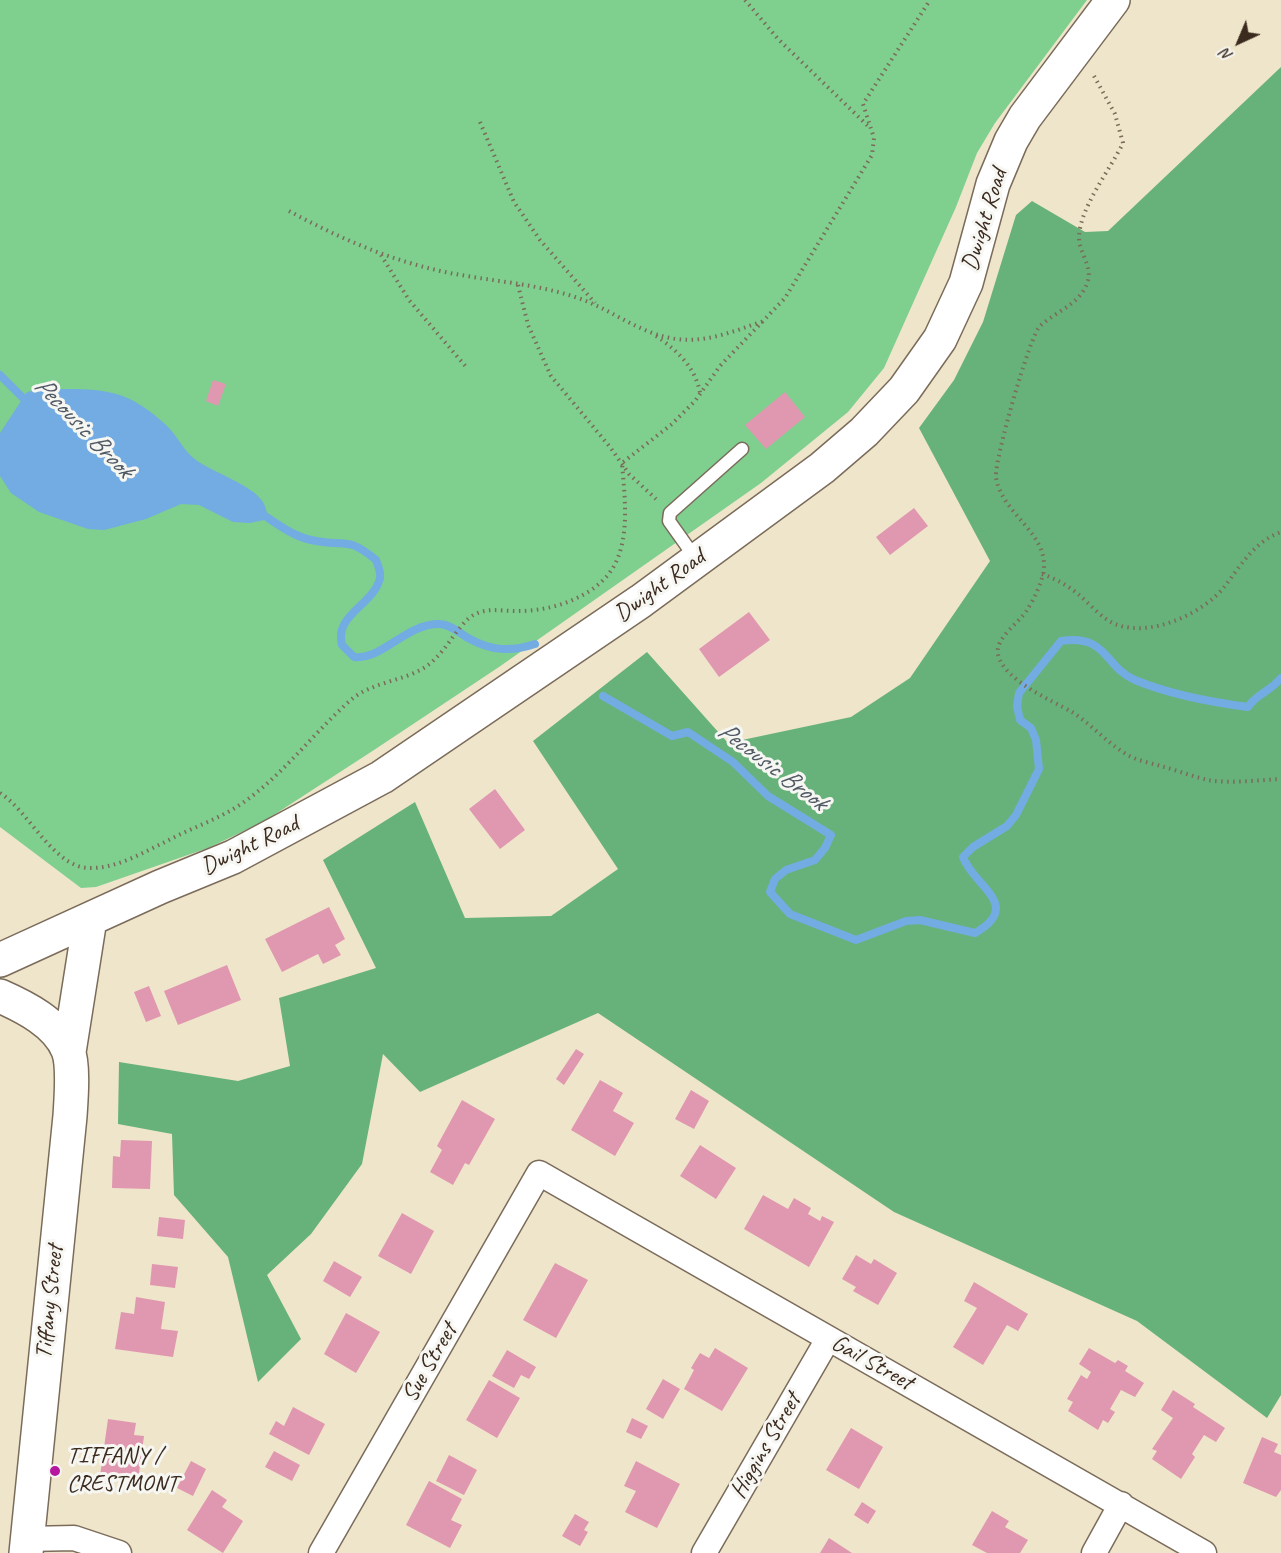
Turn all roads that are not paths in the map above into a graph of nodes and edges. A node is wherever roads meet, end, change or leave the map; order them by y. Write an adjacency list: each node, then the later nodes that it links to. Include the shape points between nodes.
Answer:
1 (1113, 0): 3 (main road, Dwight Road, via 1011,141 993,184 966,283 950,321 923,365 864,432 822,468)
2 (742, 449): 3 (lane, via 670,513 669,521)
3 (696, 560): 4 (main road, Dwight Road, via 382,777 232,857)
4 (90, 919): 5 (main road, Dwight Road); 7 (main road, Tiffany Street)
5 (0, 960)
6 (0, 996): 7 (main road, via 28,1008 61,1038)
7 (69, 1052): 11 (main road, Tiffany Street, via 70,1116)
8 (539, 1173): 9 (street, Gail Street); 13 (street, Sue Street)
9 (828, 1339): 10 (street, Gail Street); 14 (street, Higgins Street)
10 (1121, 1504): 15 (street); 16 (street, Gail Street)
11 (26, 1546): 12 (street, via 74,1538)
12 (119, 1553)
13 (321, 1553)
14 (704, 1553)
15 (1094, 1553)
16 (1204, 1553)

